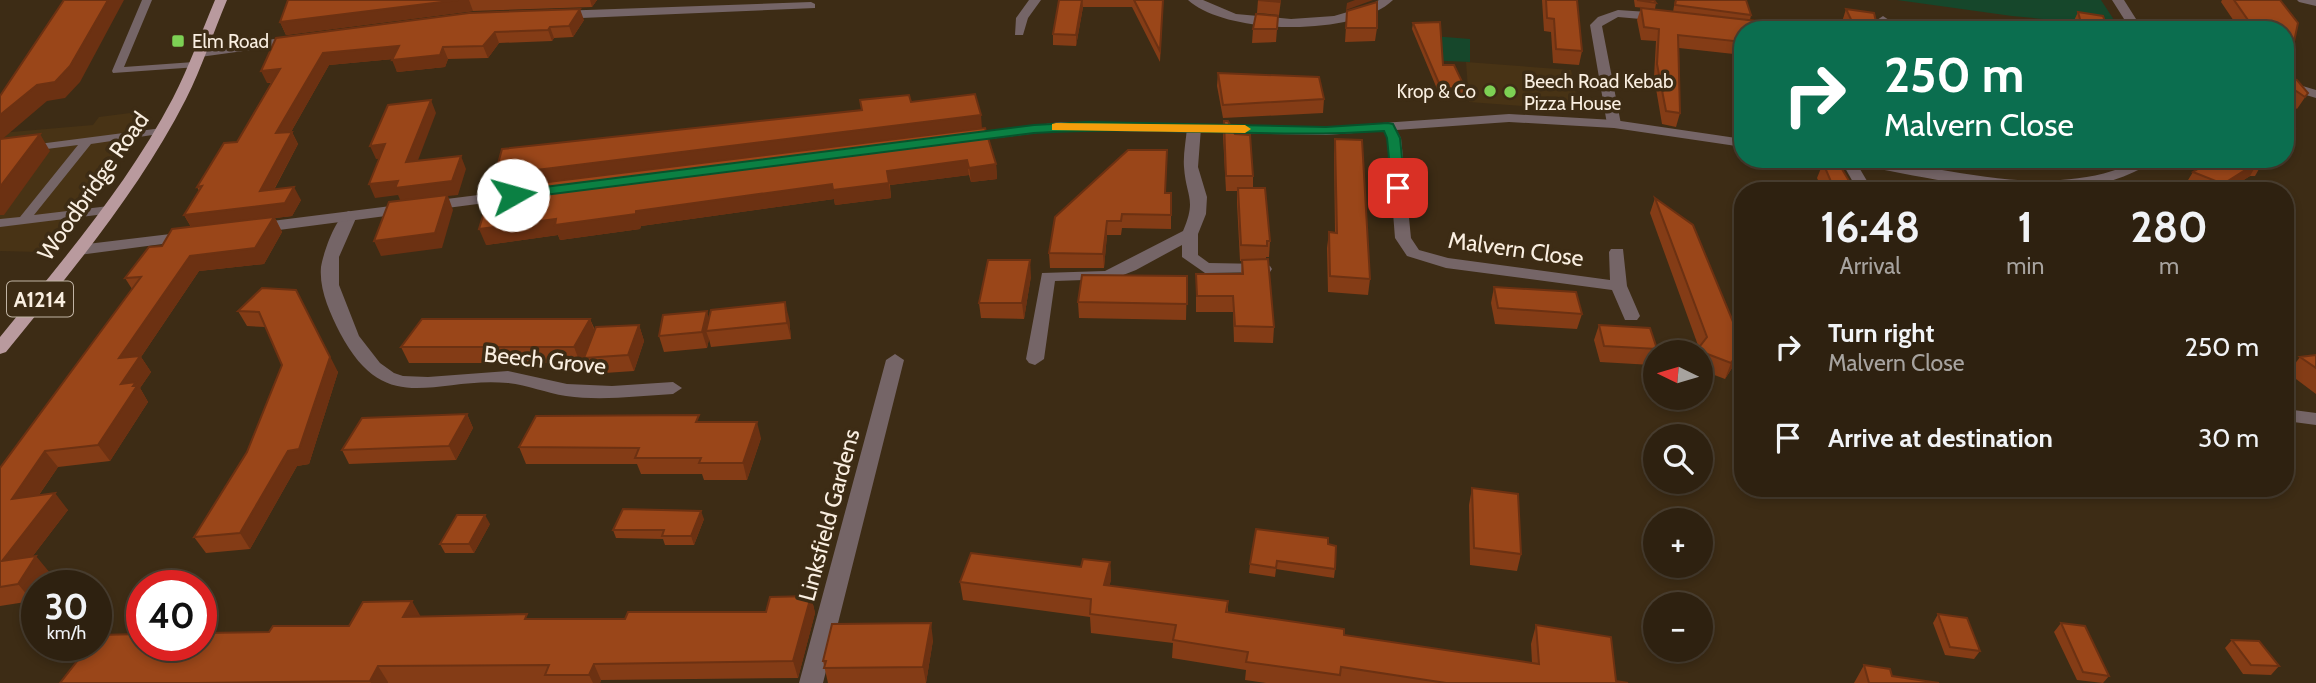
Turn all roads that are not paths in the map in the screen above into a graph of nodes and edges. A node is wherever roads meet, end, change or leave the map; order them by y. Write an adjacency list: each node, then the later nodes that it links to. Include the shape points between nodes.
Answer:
1 (147, 0): 15 (lane, via 117,71)
2 (221, 0): 15 (main road, Woodbridge Road / A1214)
3 (1035, 0): 13 (street, via 1022,18)
4 (1194, 0): 5 (street, via 1241,18 1303,21 1352,16)
5 (1387, 0)
6 (2118, 0): 12 (street)
7 (2303, 0): 8 (street)
8 (2316, 2)
9 (811, 6): 10 (street)
10 (541, 15)
11 (1671, 18): 18 (street, via 1614,14 1596,25)
12 (2132, 21)
13 (1019, 33)
14 (309, 38): 15 (street)
15 (197, 59): 21 (main road, Woodbridge Road / A1214)
16 (2294, 87): 17 (street)
17 (2316, 94)
18 (1614, 124): 19 (street, via 1509,118); 24 (street)
19 (1388, 127): 20 (street, via 1326,131); 41 (street, Malvern Close, via 1394,138 1403,238 1413,253 1446,263)
20 (1194, 128): 22 (street, via 1062,127); 36 (street, via 1191,167 1199,197)
21 (162, 131): 23 (lane); 31 (main road, Woodbridge Road / A1214)
22 (952, 139)
23 (87, 141): 25 (lane); 33 (lane)
24 (1734, 142)
25 (0, 152)
26 (1904, 168): 28 (street)
27 (2135, 168): 29 (street)
28 (2000, 182)
29 (2080, 182)
30 (527, 193): 32 (street)
31 (109, 210): 33 (lane); 38 (main road, Woodbridge Road / A1214)
32 (349, 216): 35 (street); 46 (street, Beech Grove, via 329,270 334,306 361,354 399,382 503,377 575,391)
33 (24, 220): 34 (lane)
34 (0, 223)
35 (238, 230)
36 (1190, 234): 40 (street, via 1190,257 1205,268); 44 (street, via 1107,276 1048,276)
37 (196, 236): 38 (street)
38 (79, 250): 43 (main road, Woodbridge Road / A1214)
39 (1617, 252): 41 (street, Malvern Close)
40 (1266, 269)
41 (1619, 286): 42 (street, Malvern Close)
42 (1630, 316)
43 (0, 348)
44 (1035, 359)
45 (895, 360): 49 (street, Linksfield Gardens)
46 (673, 388)
47 (2294, 416): 48 (street)
48 (2316, 419)
49 (811, 683)

